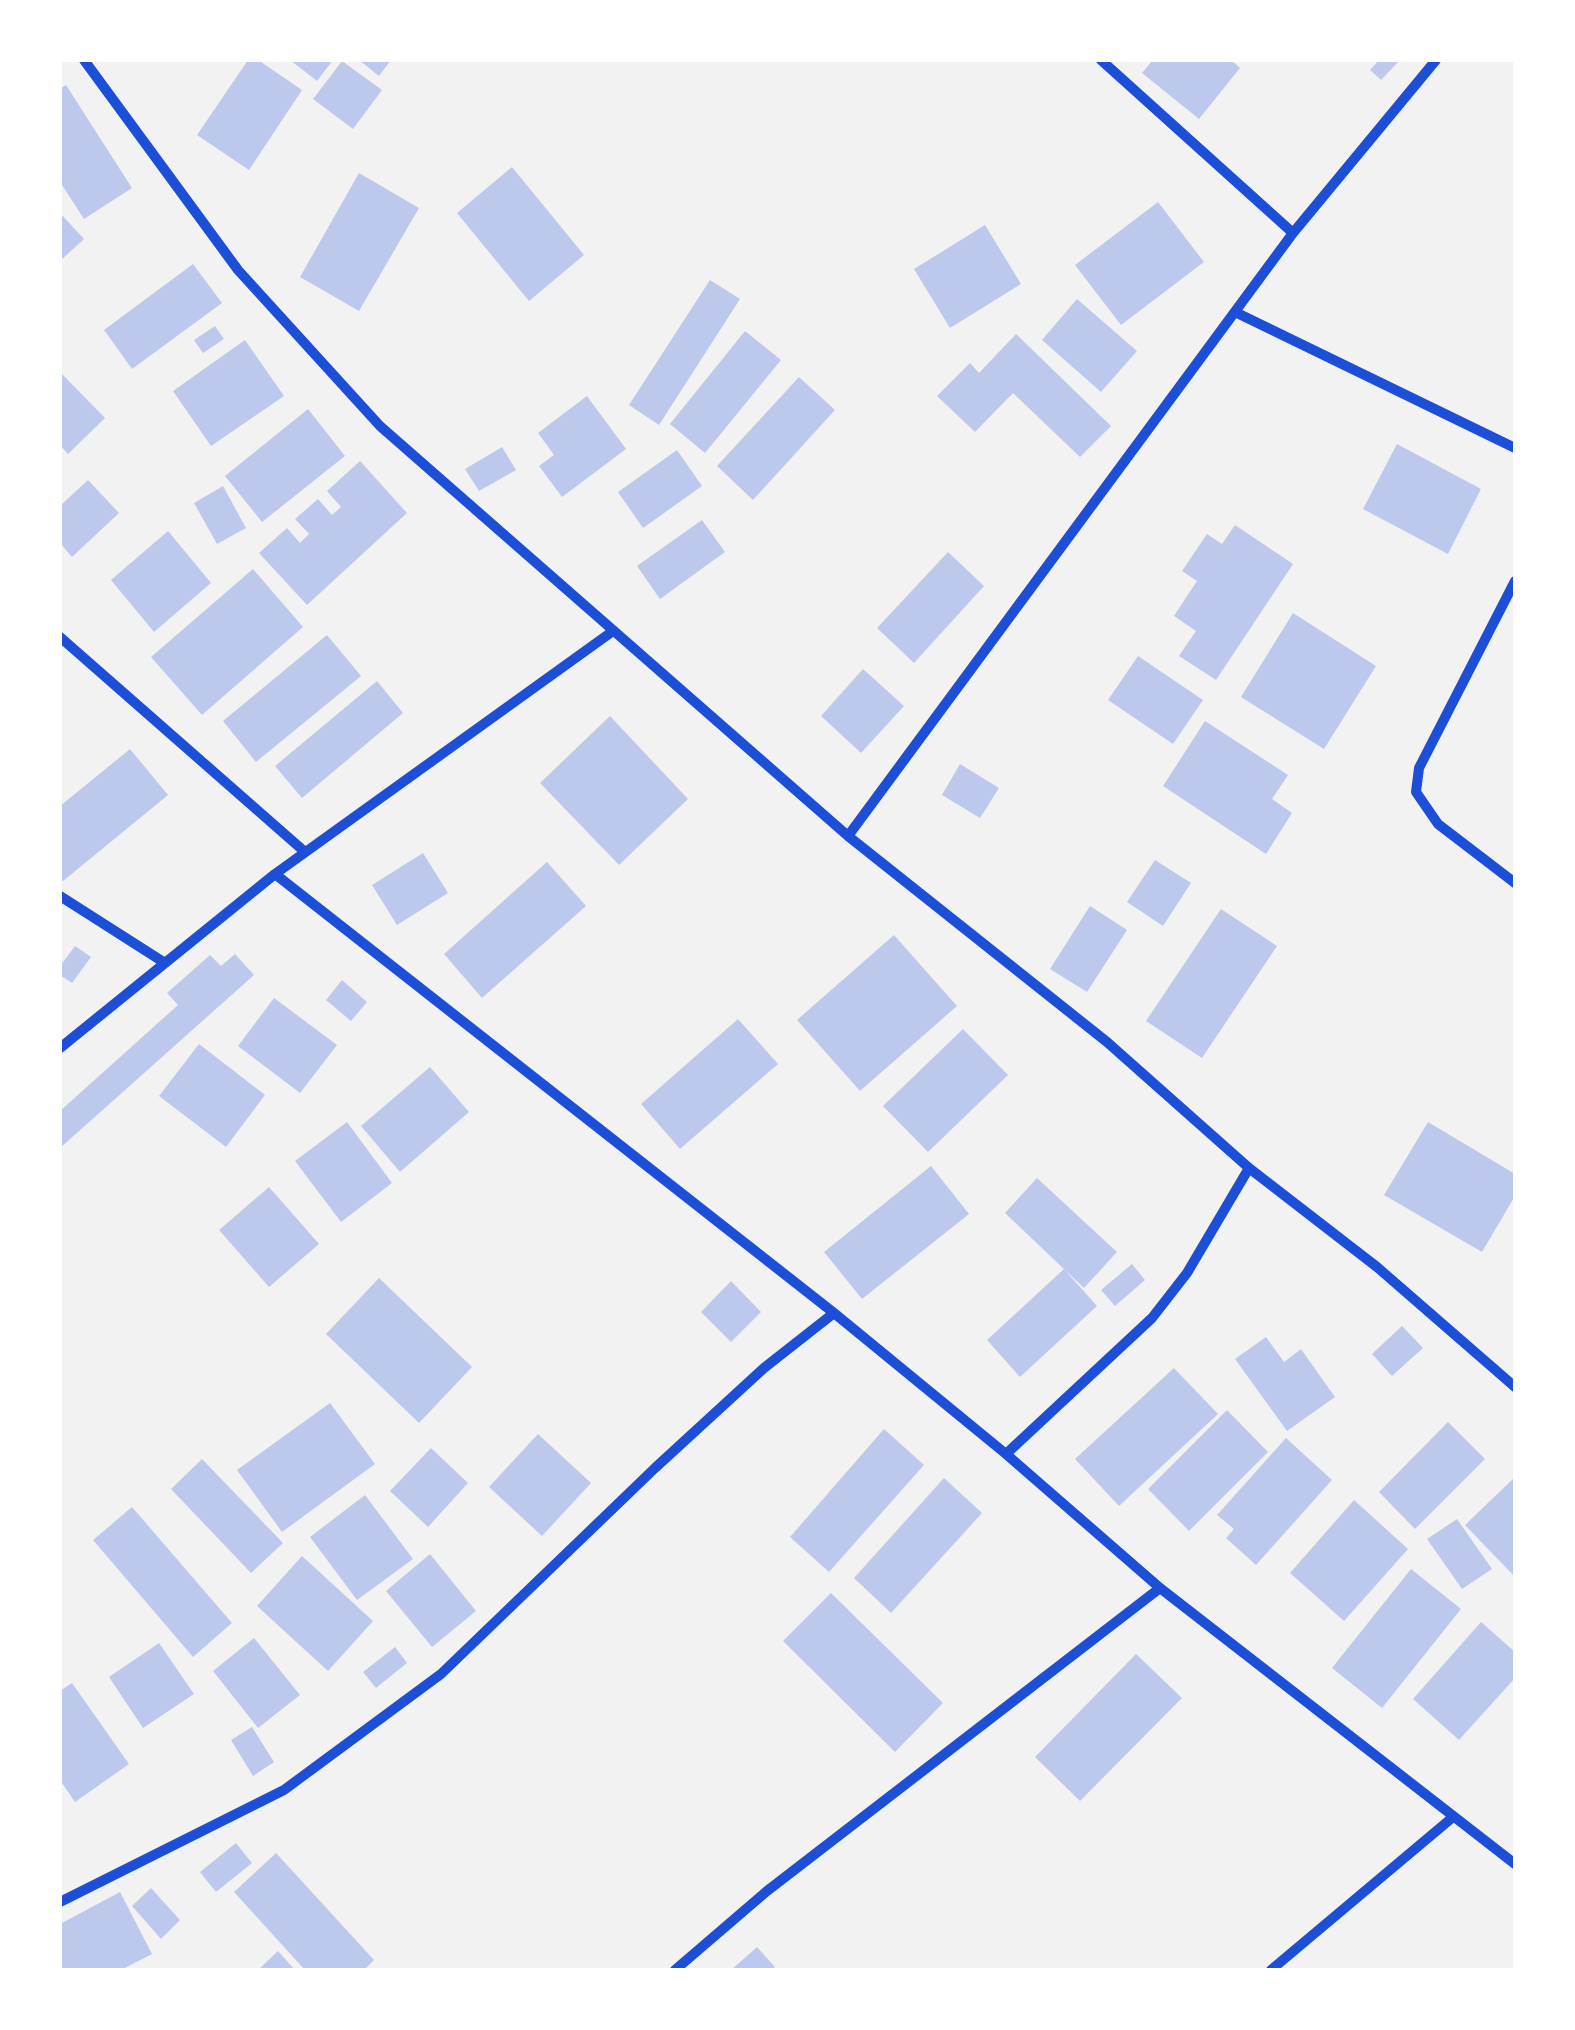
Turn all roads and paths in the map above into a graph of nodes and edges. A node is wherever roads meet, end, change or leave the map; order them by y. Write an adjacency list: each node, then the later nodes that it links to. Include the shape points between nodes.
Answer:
1 (84, 60): 8 (street, via 238,270 380,426)
2 (1101, 60): 4 (street)
3 (1436, 60): 4 (street)
4 (1293, 233): 5 (street)
5 (1235, 312): 6 (street); 10 (street)
6 (1515, 448)
7 (1515, 581): 13 (street, via 1419,768 1416,792 1438,824)
8 (613, 631): 10 (street); 11 (street)
9 (60, 637): 11 (street)
10 (848, 836): 17 (street, via 1107,1042)
11 (305, 852): 12 (street)
12 (275, 874): 15 (street); 18 (street)
13 (1515, 882)
14 (60, 896): 15 (street)
15 (165, 963): 16 (street)
16 (60, 1048)
17 (1249, 1168): 19 (street, via 1377,1266); 20 (street, via 1152,1318)
18 (834, 1313): 20 (street); 24 (street, via 655,1468 441,1674 284,1790)
19 (1515, 1387)
20 (1006, 1454): 21 (street)
21 (1160, 1588): 22 (street); 25 (street, via 767,1891)
22 (1452, 1817): 23 (street); 26 (street)
23 (1515, 1864)
24 (60, 1902)
25 (675, 1970)
26 (1271, 1970)

